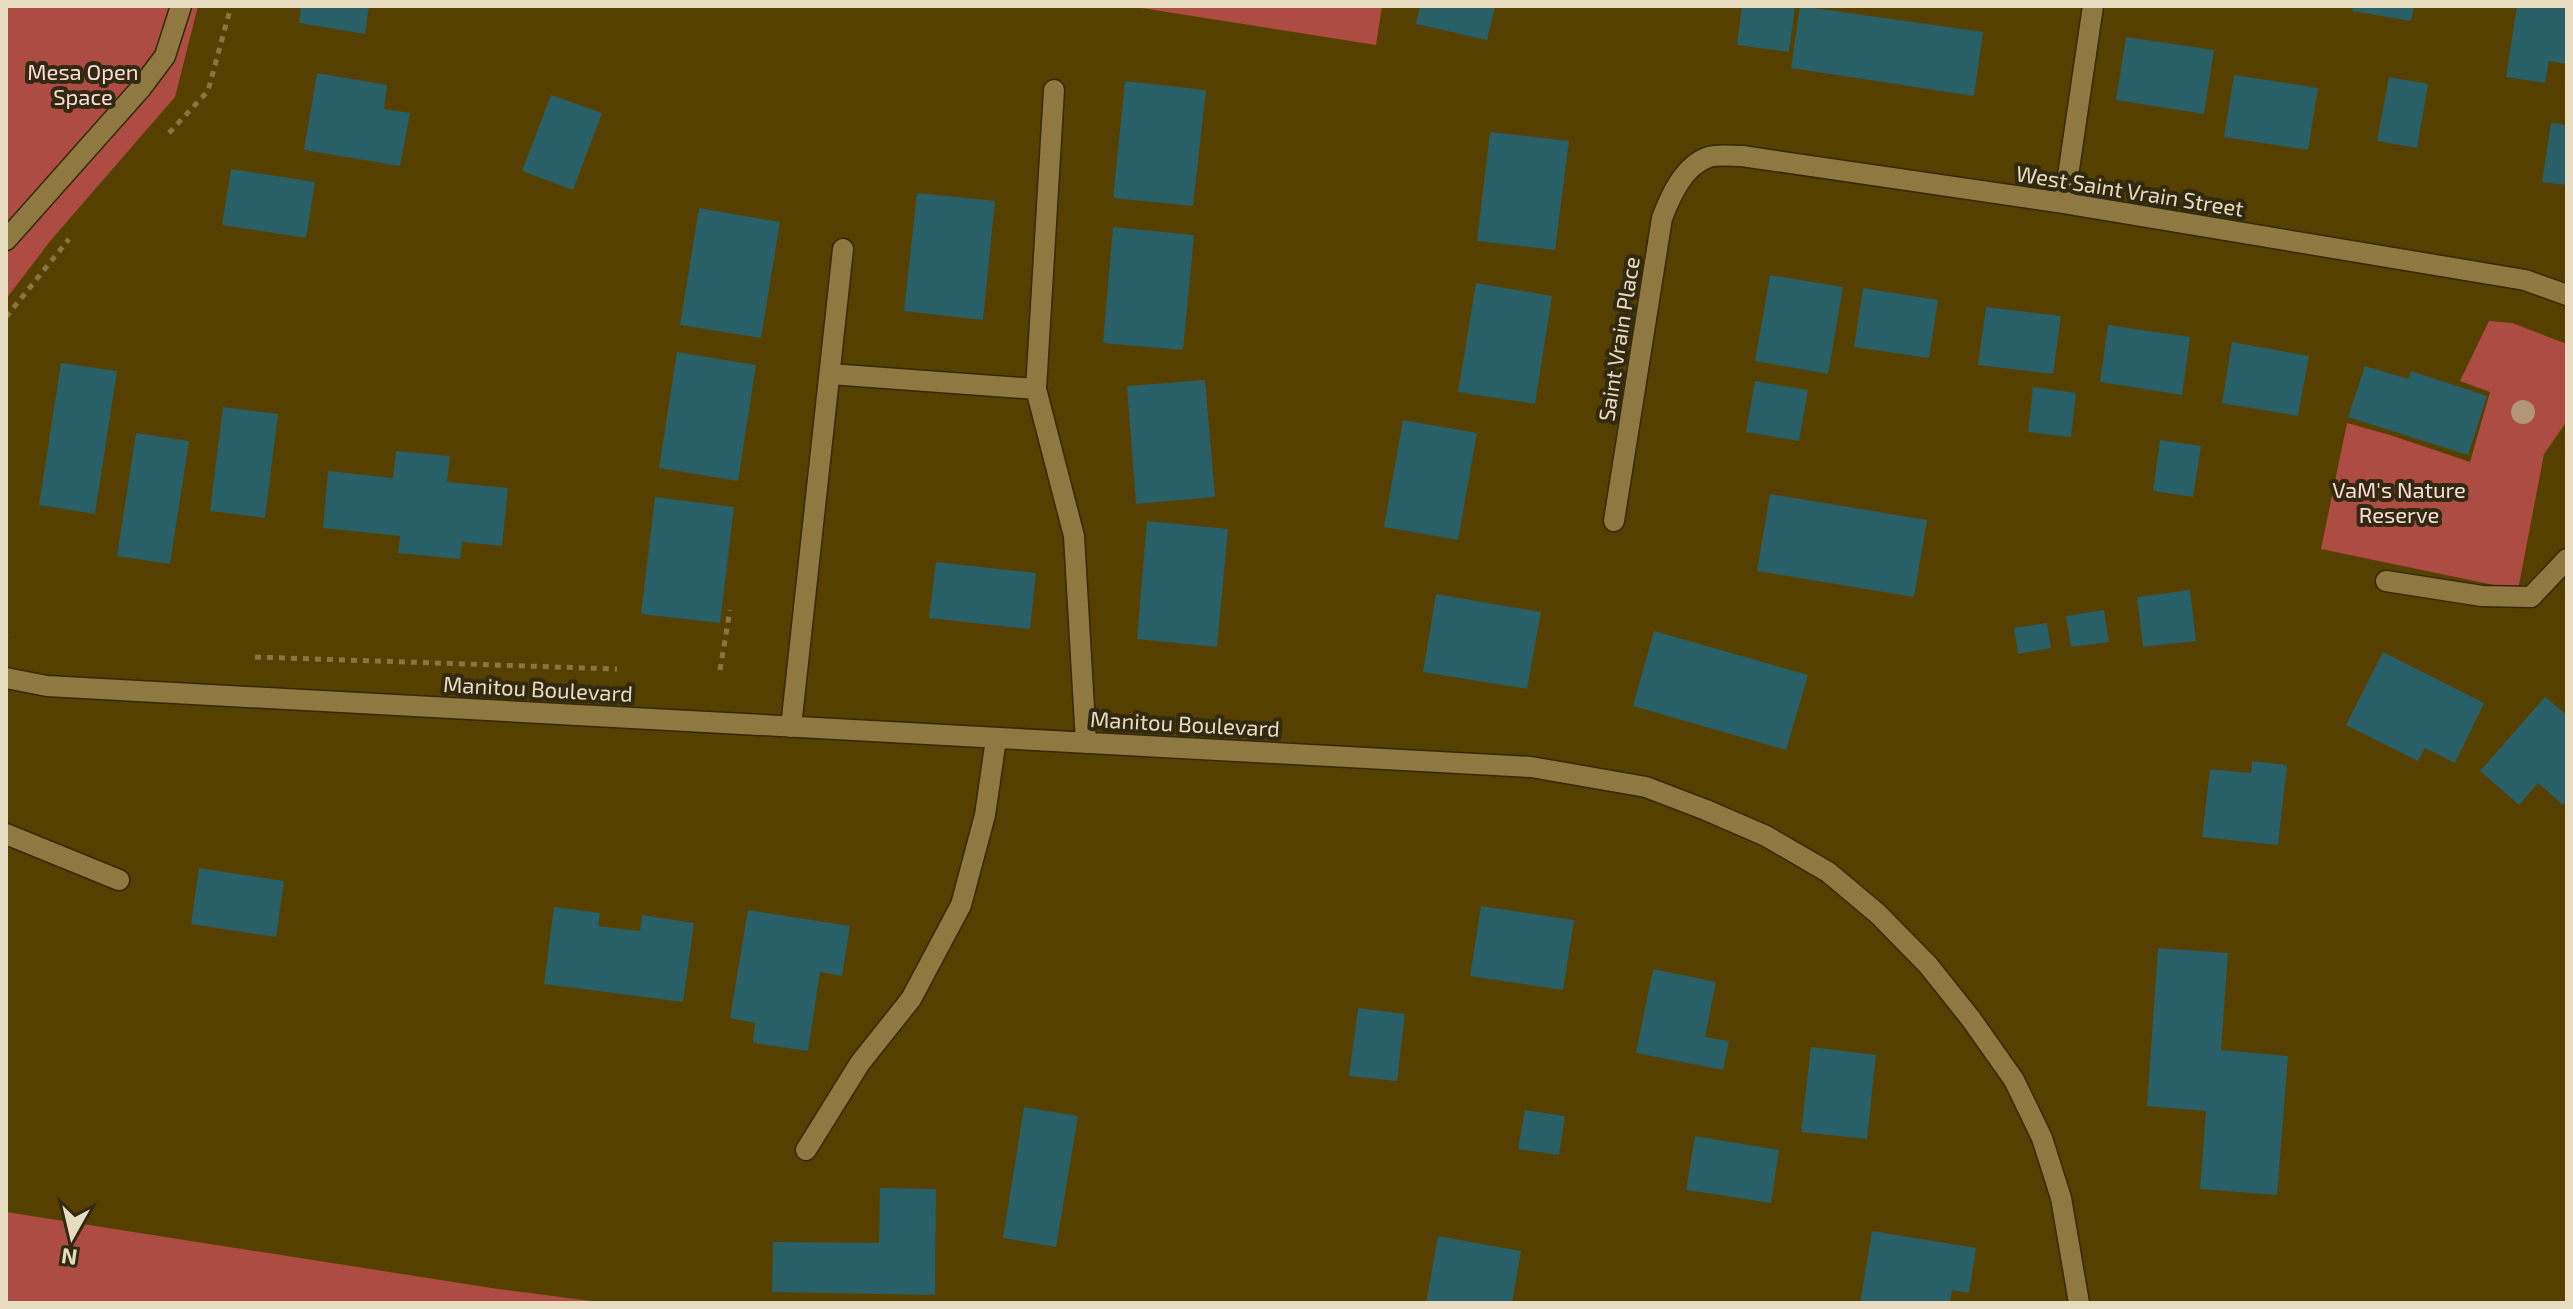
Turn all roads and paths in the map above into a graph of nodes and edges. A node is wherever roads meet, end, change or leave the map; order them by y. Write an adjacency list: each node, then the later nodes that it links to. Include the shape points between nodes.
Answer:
1 (181, 6): 9 (street, via 165,56)
2 (231, 6): 5 (path, via 208,91)
3 (2093, 6): 7 (street)
4 (1054, 90): 14 (street)
5 (169, 133)
6 (1687, 172): 7 (street, West Saint Vrain Street, via 1708,157 1742,156); 15 (street, Saint Vrain Place, via 1662,218)
7 (2064, 203): 11 (street, West Saint Vrain Street, via 2525,280)
8 (69, 239): 12 (path)
9 (6, 240)
10 (843, 249): 13 (street)
11 (2567, 295)
12 (6, 317)
13 (830, 374): 14 (street); 23 (street)
14 (1036, 389): 25 (street, via 1074,536)
15 (1614, 521)
16 (2567, 559): 17 (street, via 2531,597 2482,596)
17 (2386, 581)
18 (730, 610): 21 (path)
19 (255, 657): 20 (path)
20 (617, 669)
21 (720, 670)
22 (6, 678): 23 (street, Manitou Boulevard, via 47,686)
23 (791, 727): 24 (street, Manitou Boulevard)
24 (996, 739): 25 (street, Manitou Boulevard); 28 (street, via 985,815 961,905 911,999 860,1063)
25 (1086, 743): 29 (street, Manitou Boulevard, via 1531,767 1588,775 1661,792 1803,857 1878,914 1928,965 2014,1080 2042,1138 2061,1198)
26 (6, 834): 27 (street)
27 (119, 880)
28 (806, 1150)
29 (2079, 1303)

